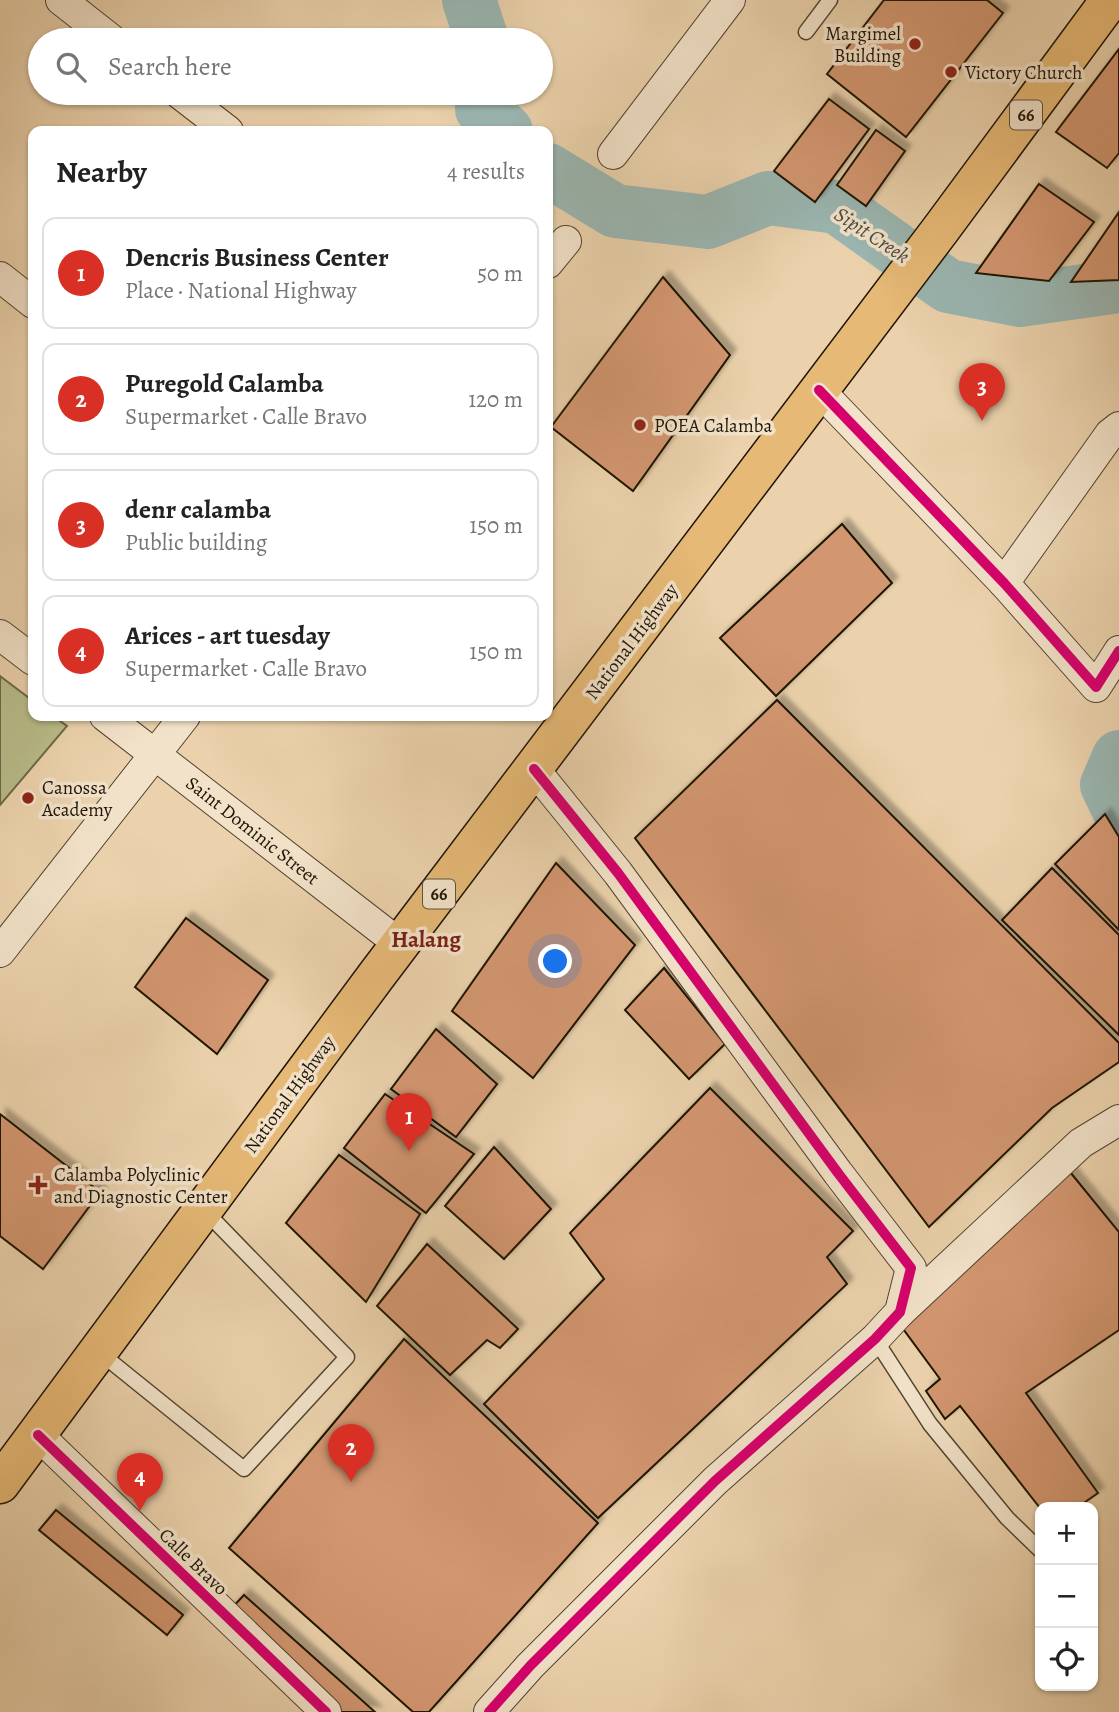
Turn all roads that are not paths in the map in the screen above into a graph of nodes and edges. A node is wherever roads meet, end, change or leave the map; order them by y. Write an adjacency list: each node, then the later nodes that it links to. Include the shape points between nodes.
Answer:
1 (61, 0): 5 (street)
2 (730, 0): 9 (street)
3 (830, 0): 6 (lane)
4 (1110, 0): 12 (main road, National Highway / 66)
5 (97, 28)
6 (806, 32)
7 (194, 105): 8 (street)
8 (222, 126)
9 (613, 154)
10 (0, 277): 11 (street)
11 (28, 299)
12 (819, 390): 14 (street); 21 (main road, National Highway / 66)
13 (1119, 427): 14 (street)
14 (1004, 583): 16 (street, via 1096,687)
15 (0, 635): 17 (street)
16 (1119, 651)
17 (28, 656)
18 (111, 721): 20 (street, Saint Dominic Street)
19 (182, 721): 20 (street)
20 (155, 755): 22 (street, Saint Dominic Street); 23 (street)
21 (534, 769): 22 (main road, National Highway / 66); 26 (street, via 618,873 911,1268)
22 (401, 945): 25 (main road, National Highway / 66)
23 (0, 952)
24 (1119, 1119): 26 (street, via 1081,1143)
25 (204, 1210): 28 (main road, National Highway / 66); 28 (lane, via 347,1357 244,1469)
26 (900, 1312): 27 (street)
27 (875, 1339): 31 (lane, via 930,1424); 33 (street, via 715,1481)
28 (99, 1352): 29 (main road, National Highway / 66)
29 (38, 1435): 30 (main road, National Highway / 66); 32 (street, Calle Bravo)
30 (0, 1484)
31 (1035, 1545)
32 (326, 1712)
33 (489, 1712)

